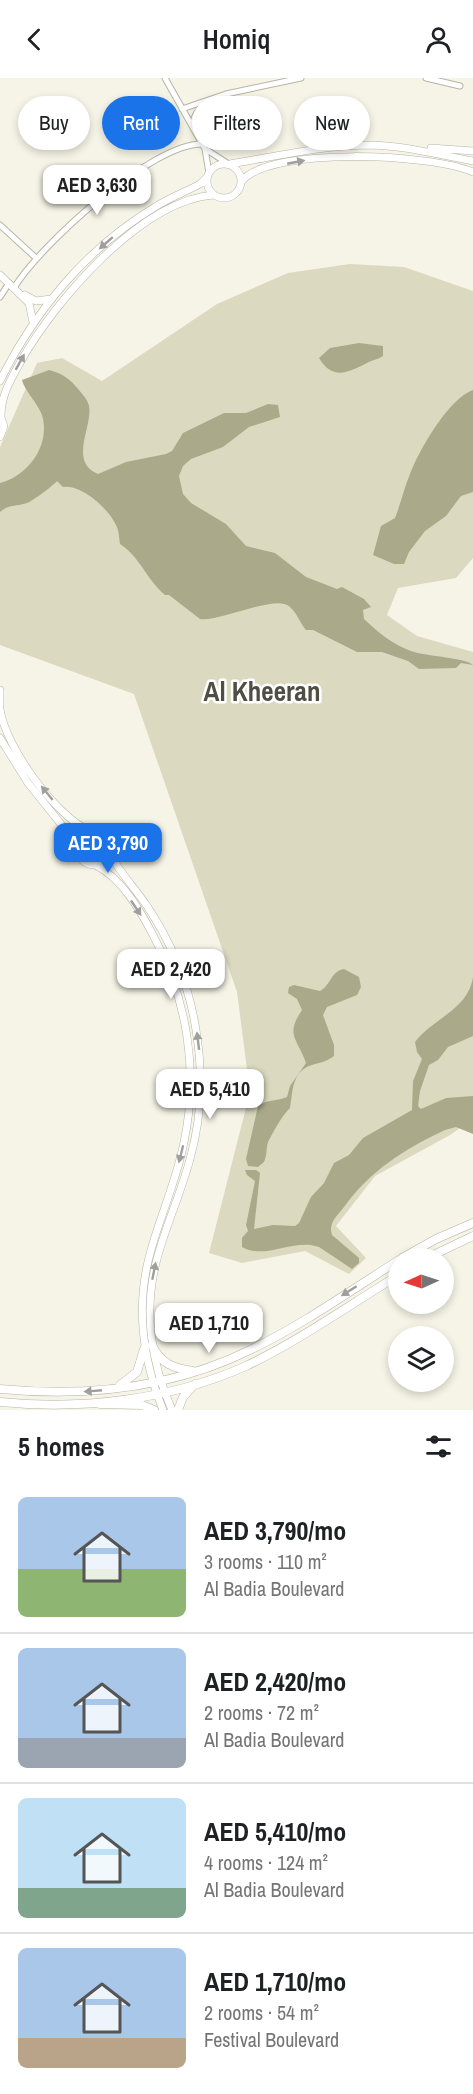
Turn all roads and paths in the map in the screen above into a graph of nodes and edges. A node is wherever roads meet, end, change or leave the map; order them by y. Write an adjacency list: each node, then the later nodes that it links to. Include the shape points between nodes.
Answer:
1 (165, 78): 7 (street)
2 (301, 78): 5 (street)
3 (426, 78): 4 (street)
4 (460, 86)
5 (228, 93): 6 (street); 7 (street)
6 (223, 96)
7 (182, 109): 8 (street)
8 (192, 127)
9 (192, 144): 21 (street, via 136,173 103,196)
10 (378, 146): 13 (street, via 402,144); 14 (street); 15 (street, via 309,149)
11 (205, 150): 17 (street)
12 (210, 150): 15 (street)
13 (473, 151)
14 (473, 161)
15 (229, 164): 17 (street, via 216,165); 18 (street, via 240,172)
16 (473, 172): 18 (street, one-way to 16, via 261,169 358,156 425,160)
17 (208, 175): 19 (street, via 209,189); 25 (street, one-way to 25, via 197,186 155,207 111,238)
18 (242, 181): 19 (street, via 234,195)
19 (214, 195): 28 (street, one-way to 19, via 4,394 27,350 78,282 114,248 166,210)
20 (0, 225): 21 (street)
21 (36, 258): 23 (street)
22 (0, 275): 23 (street)
23 (13, 287): 24 (street); 25 (street, via 36,301); 26 (street, via 30,306)
24 (0, 297)
25 (52, 298): 26 (street)
26 (33, 323): 27 (street)
27 (0, 381)
28 (0, 415): 29 (street, via 4,426)
29 (0, 436)
30 (0, 690): 31 (street)
31 (0, 707): 33 (street, one-way to 31, via 72,821 43,788 10,737)
32 (0, 738): 34 (street, via 28,783)
33 (90, 831): 34 (street); 35 (street, via 101,832 107,838)
34 (77, 844): 36 (street, via 80,859)
35 (110, 854): 36 (street); 38 (street, via 160,927)
36 (97, 866): 37 (street, one-way to 37, via 115,878 139,911)
37 (171, 975): 38 (street, via 182,994); 45 (street, one-way to 45, via 187,1035 190,1102 182,1154 146,1271 142,1304)
38 (189, 996): 45 (street, one-way to 38, via 155,1267 190,1158 198,1113 199,1052)
39 (473, 1223): 41 (main road)
40 (473, 1236): 42 (main road)
41 (420, 1248)
42 (448, 1248)
43 (388, 1267): 46 (main road, one-way to 46, via 274,1338)
44 (388, 1282): 48 (main road, via 270,1353)
45 (148, 1347): 46 (main road, via 167,1365); 47 (street); 50 (main road, via 137,1372)
46 (197, 1371): 47 (main road)
47 (157, 1382): 50 (main road); 51 (street)
48 (195, 1384): 51 (main road); 57 (main road)
49 (0, 1389): 50 (main road, one-way to 49, via 56,1393)
50 (114, 1389)
51 (160, 1392): 53 (main road); 55 (street); 56 (street)
52 (0, 1402): 53 (main road)
53 (96, 1404): 54 (main road, via 142,1405)
54 (154, 1410)
55 (163, 1410)
56 (172, 1410)
57 (178, 1410)

